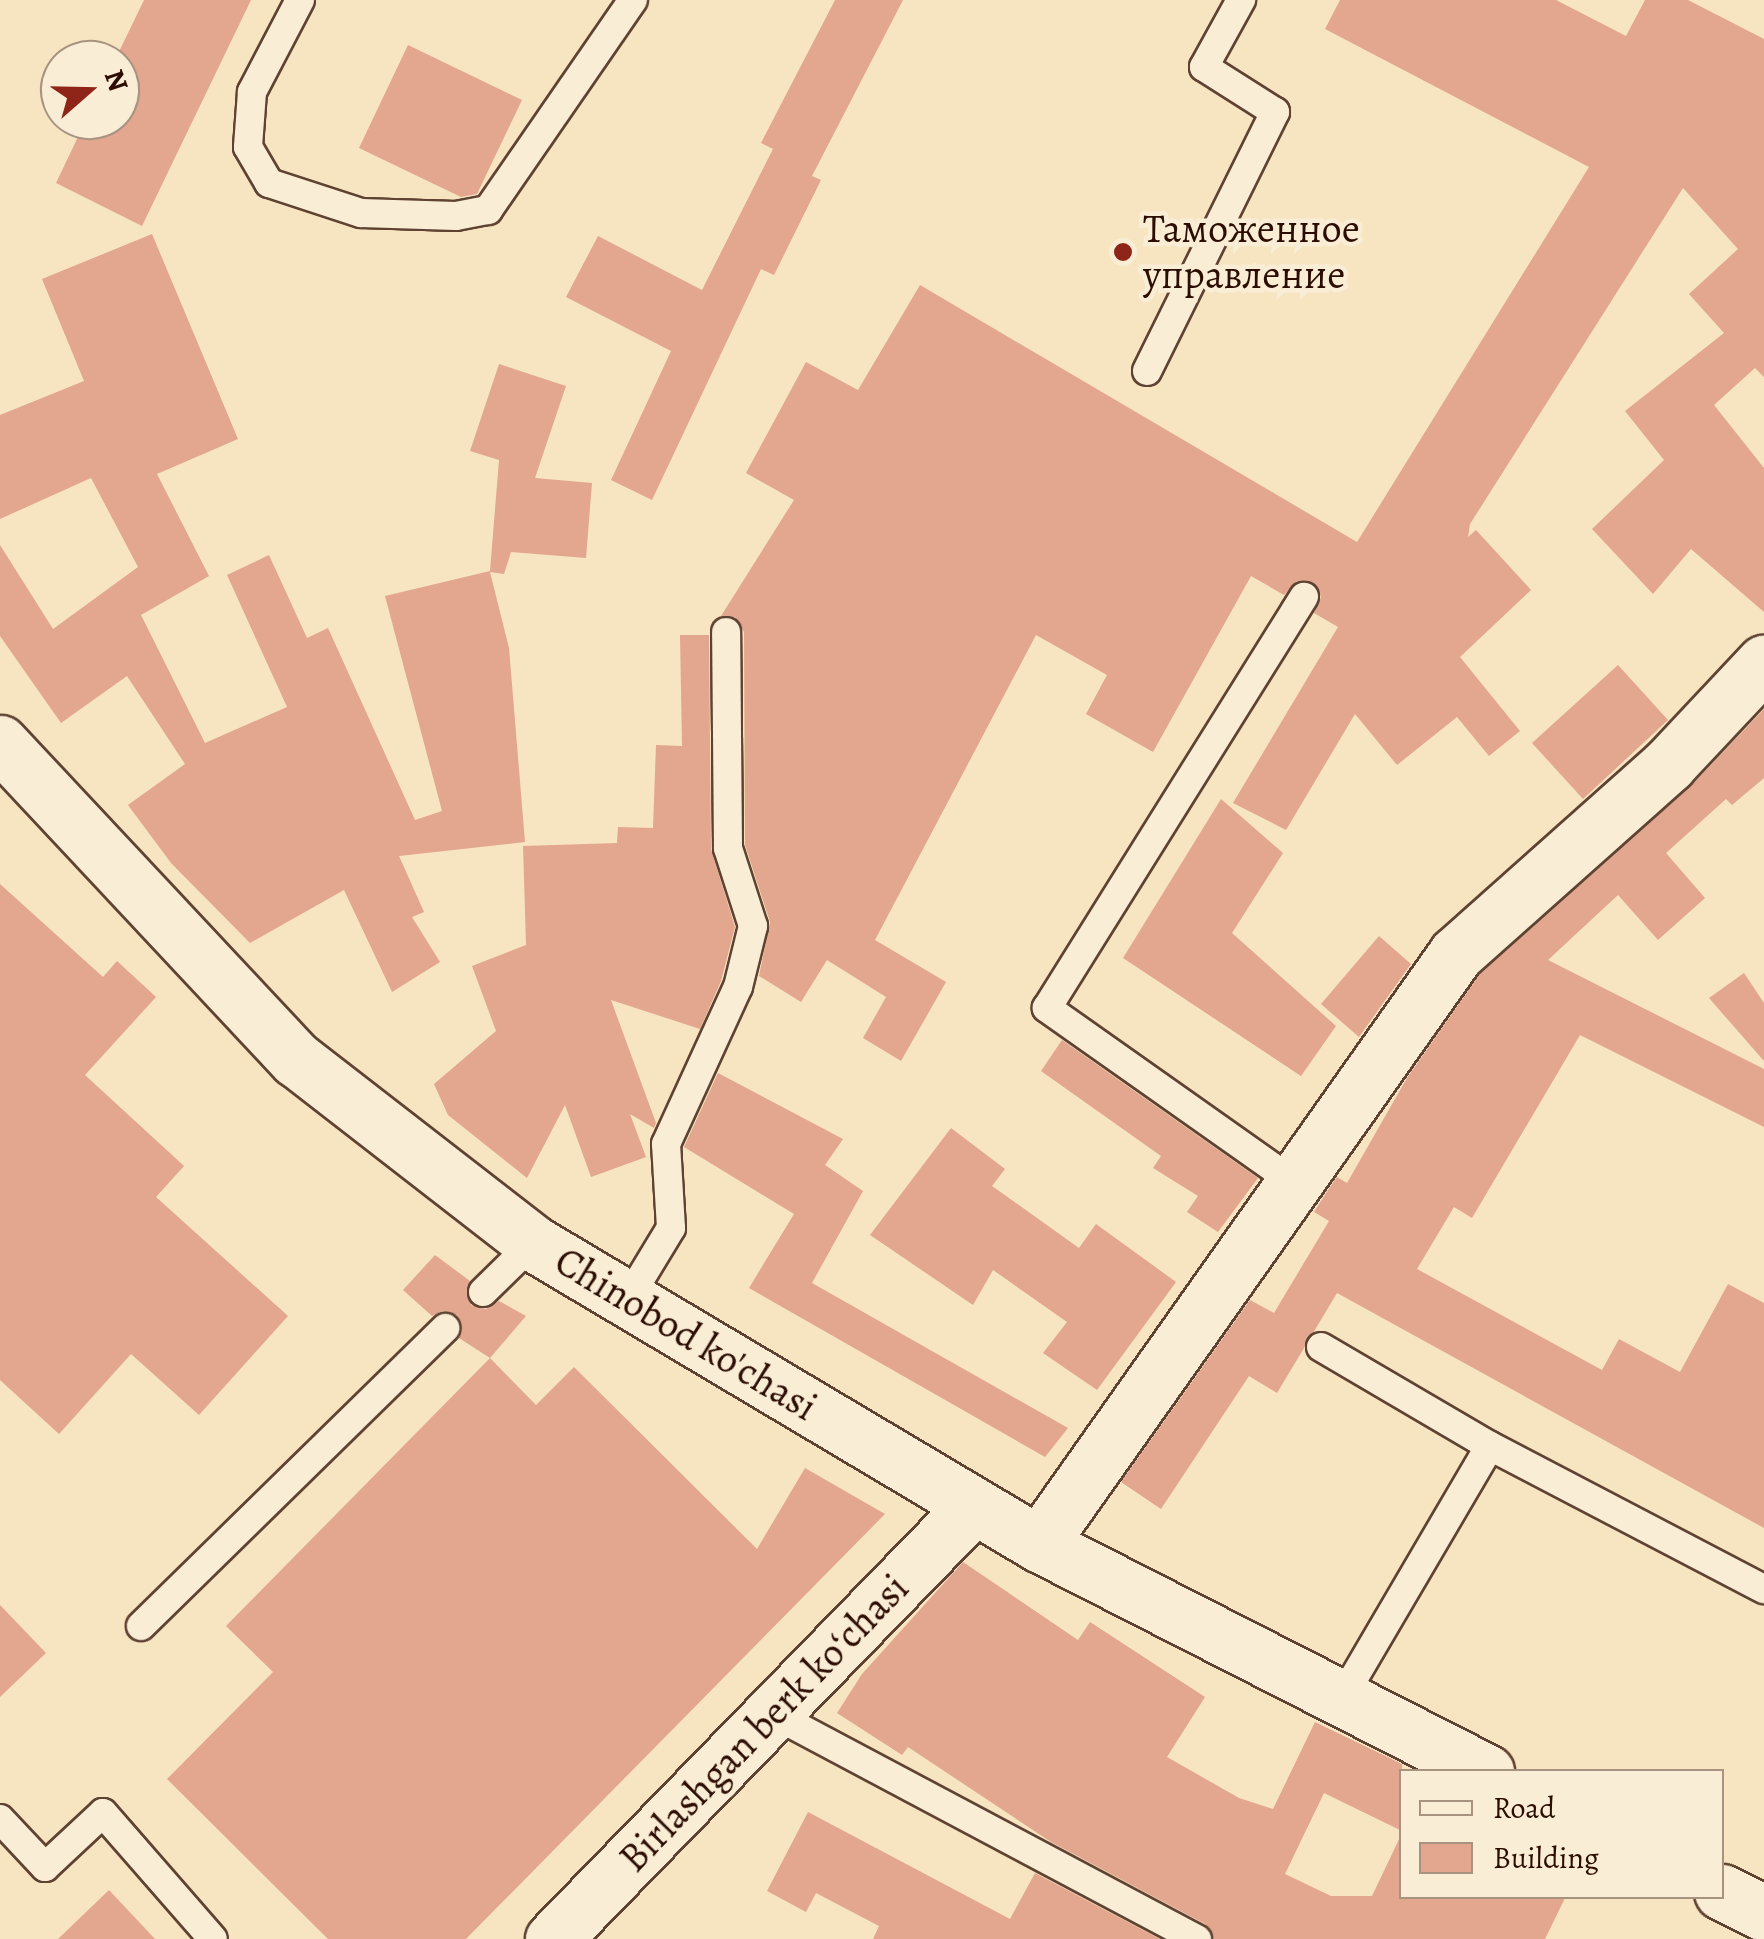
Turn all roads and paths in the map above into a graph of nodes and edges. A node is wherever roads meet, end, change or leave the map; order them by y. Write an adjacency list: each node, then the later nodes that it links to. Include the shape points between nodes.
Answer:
1 (300, 0): 3 (lane, via 252,92 248,147 269,183 361,214 456,216 488,210)
2 (1241, 0): 4 (lane, via 1204,67 1275,112)
3 (623, 4)
4 (1147, 371)
5 (1304, 597): 9 (lane, via 1047,1008)
6 (726, 632): 12 (lane, via 728,848 753,926 738,986 666,1144 671,1228)
7 (1764, 663): 9 (street, via 1668,764 1456,954)
8 (0, 743): 10 (street, Chinobod ko'chasi, via 296,1059)
9 (1295, 1183): 17 (street)
10 (533, 1243): 11 (lane); 12 (street, Chinobod ko'chasi)
11 (483, 1292)
12 (628, 1299): 16 (street, Chinobod ko'chasi)
13 (445, 1328): 19 (lane)
14 (1321, 1346): 15 (lane)
15 (1490, 1446): 18 (lane); 20 (lane)
16 (974, 1506): 17 (street, Chinobod ko'chasi); 21 (street, Birlashgan berk koʻchasi)
17 (1039, 1544): 20 (street, Chinobod ko'chasi)
18 (1764, 1589)
19 (141, 1626)
20 (1342, 1698): 22 (street, Chinobod ko'chasi)
21 (775, 1715): 27 (street, Birlashgan berk koʻchasi); 28 (lane)
22 (1480, 1769)
23 (0, 1819): 26 (lane, via 45,1867 103,1813)
24 (1724, 1893): 25 (street)
25 (1764, 1914)
26 (213, 1939)
27 (554, 1939)
28 (1197, 1939)

